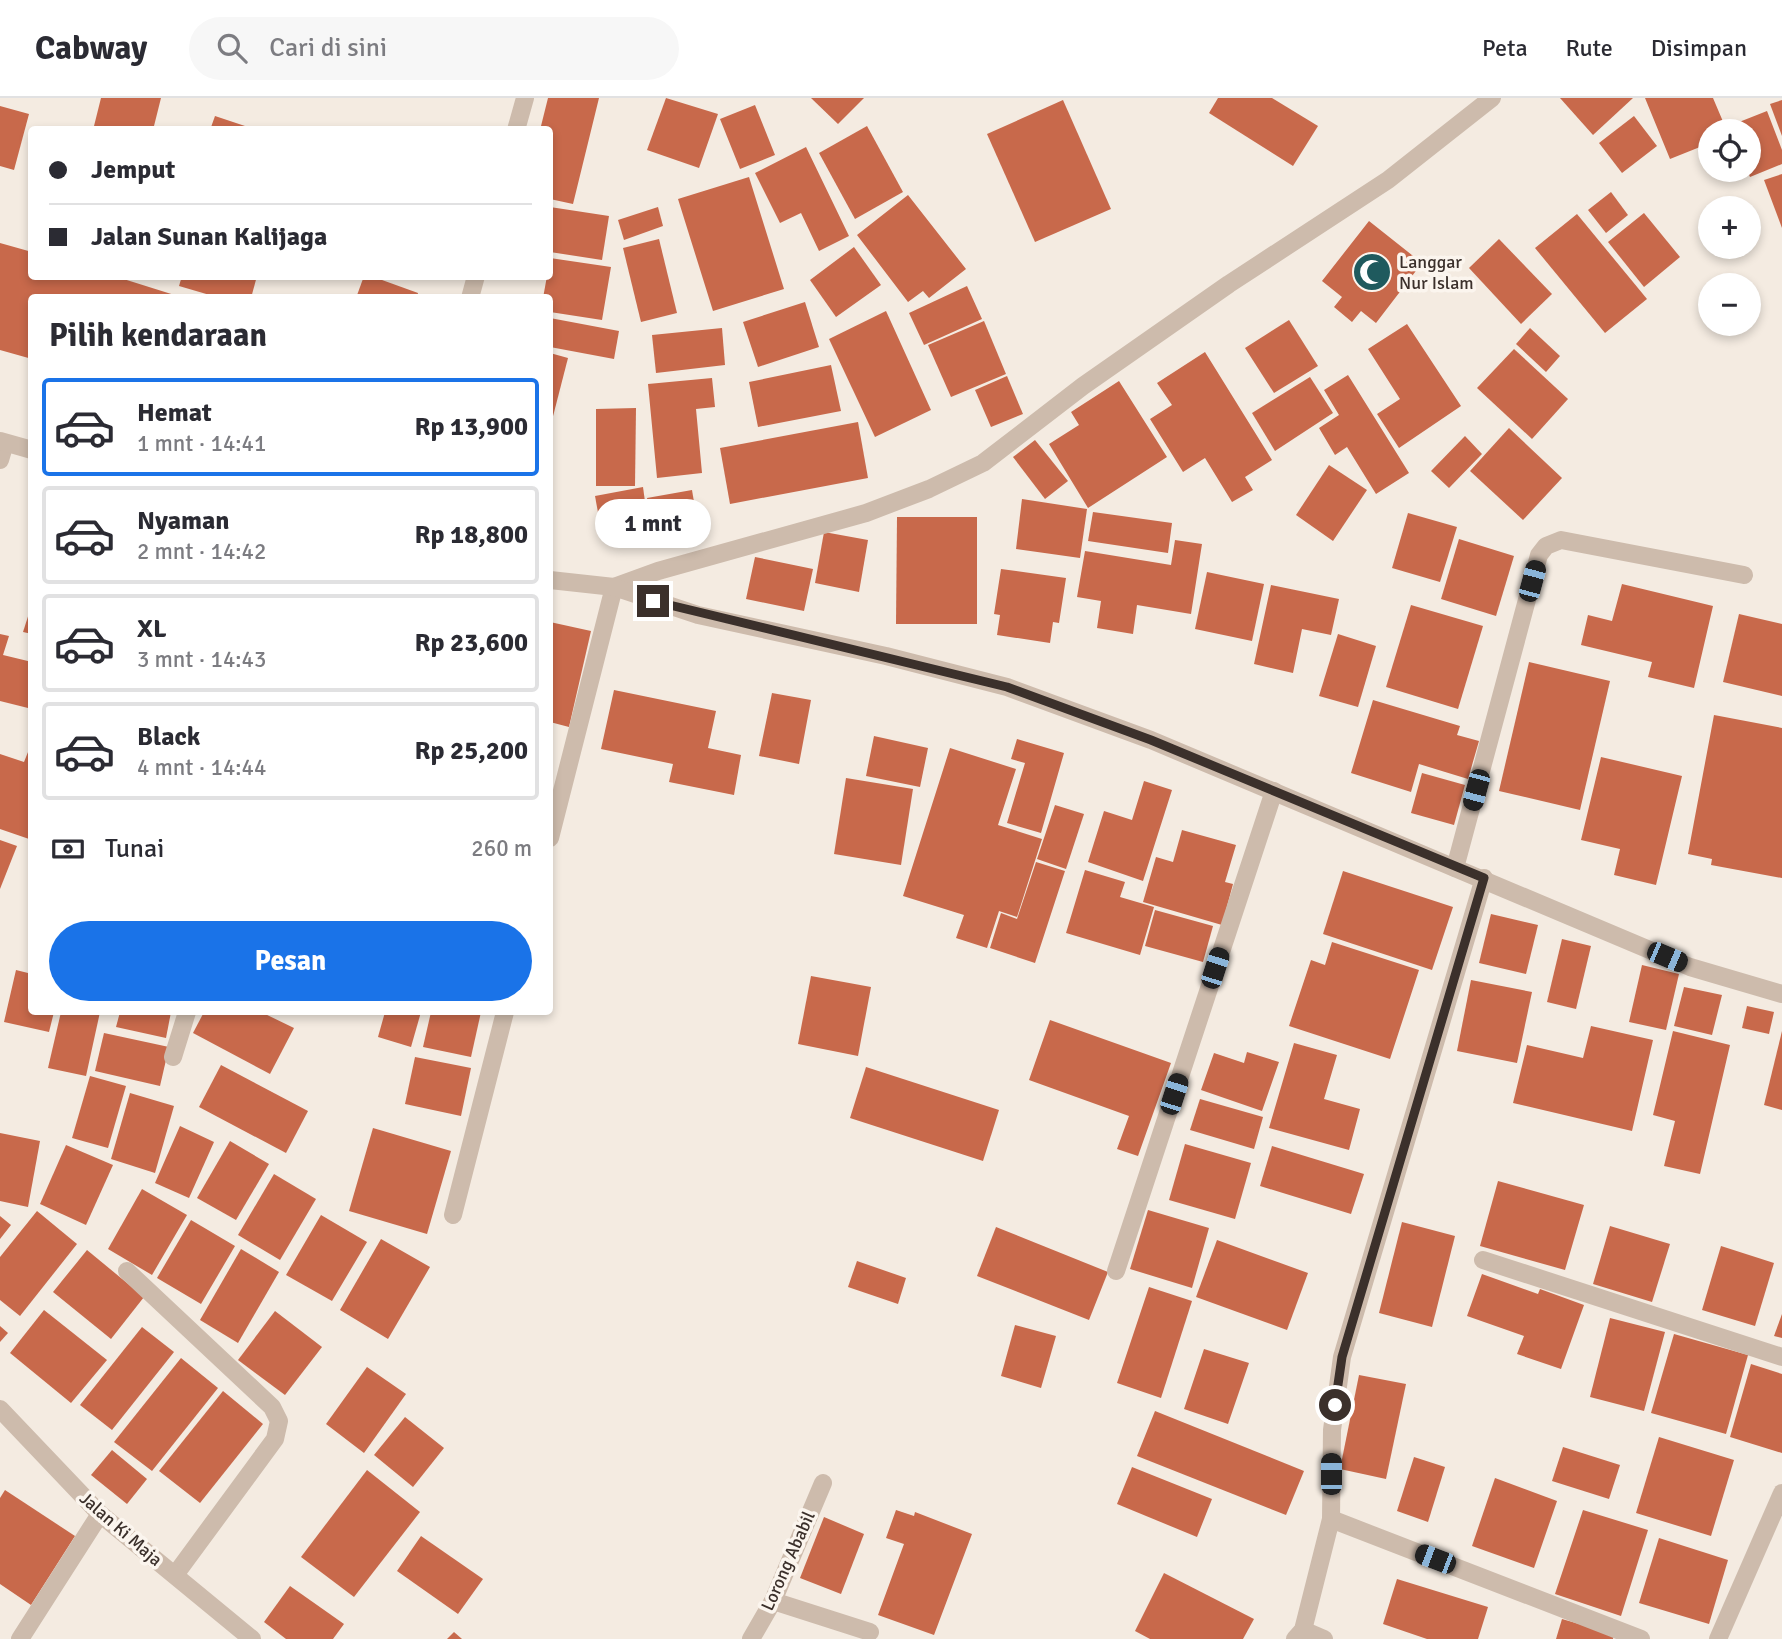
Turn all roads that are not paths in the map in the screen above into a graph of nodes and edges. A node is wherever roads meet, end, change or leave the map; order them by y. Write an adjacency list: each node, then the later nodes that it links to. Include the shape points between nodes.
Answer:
1 (525, 98): 3 (street)
2 (1492, 98): 8 (street, via 1388,180 1207,299 983,463 866,513)
3 (517, 126)
4 (2, 448): 5 (street)
5 (28, 450)
6 (1744, 575): 11 (street, via 1561,540 1546,546 1539,555)
7 (553, 580): 8 (street)
8 (614, 587): 9 (street, via 698,615 1007,687); 10 (street)
9 (1273, 791): 11 (street); 20 (street)
10 (553, 826)
11 (1455, 868): 12 (street)
12 (1484, 878): 13 (street, via 1690,967); 26 (street, via 1342,1357 1332,1430)
13 (1782, 994)
14 (186, 1015): 16 (street)
15 (504, 1015): 17 (street)
16 (173, 1057)
17 (453, 1215)
18 (1483, 1260): 21 (street)
19 (127, 1271): 27 (street, via 272,1407 279,1421 275,1438)
20 (1116, 1271)
21 (1782, 1357)
22 (0, 1409): 25 (street, Jalan Ki Maja)
23 (823, 1483): 28 (street, Lorong Ababil)
24 (1782, 1493): 36 (street)
25 (100, 1514): 27 (street, Jalan Ki Maja); 31 (street)
26 (1331, 1518): 30 (street); 35 (street)
27 (175, 1575): 32 (street, Jalan Ki Maja)
28 (773, 1601): 29 (street); 33 (street, Lorong Ababil)
29 (870, 1632)
30 (1299, 1634): 34 (street)
31 (20, 1639)
32 (252, 1639)
33 (751, 1639)
34 (1324, 1639)
35 (1642, 1639)
36 (1718, 1639)

